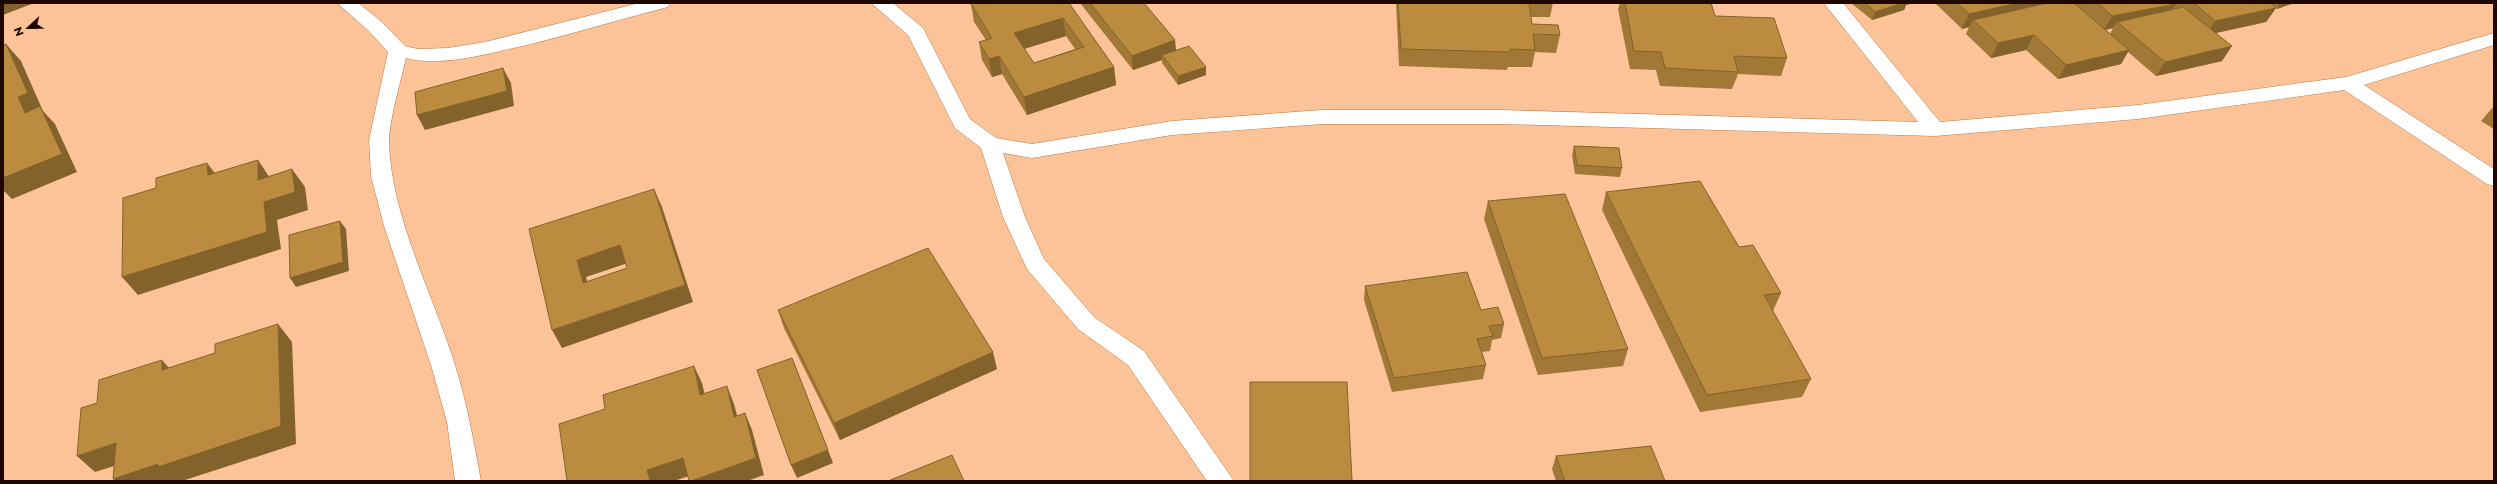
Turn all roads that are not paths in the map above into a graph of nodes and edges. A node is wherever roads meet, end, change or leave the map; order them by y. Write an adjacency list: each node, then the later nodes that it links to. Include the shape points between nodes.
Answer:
1 (346, 3): 6 (street, via 379,30)
2 (661, 3): 6 (street, via 554,33 458,53 420,57)
3 (880, 3): 9 (street, via 916,32 962,123)
4 (1833, 3): 8 (street)
5 (2494, 39): 7 (street)
6 (398, 50): 11 (street, via 379,140 382,176 395,226 443,365 459,422)
7 (2347, 83): 8 (street, via 2138,112); 10 (street)
8 (1935, 129): 9 (street, via 1502,117 1322,117 1172,128 1032,151)
9 (990, 144): 12 (street, via 1014,217 1035,262 1086,323 1136,358)
10 (2494, 179)
11 (468, 481)
12 (1221, 481)

